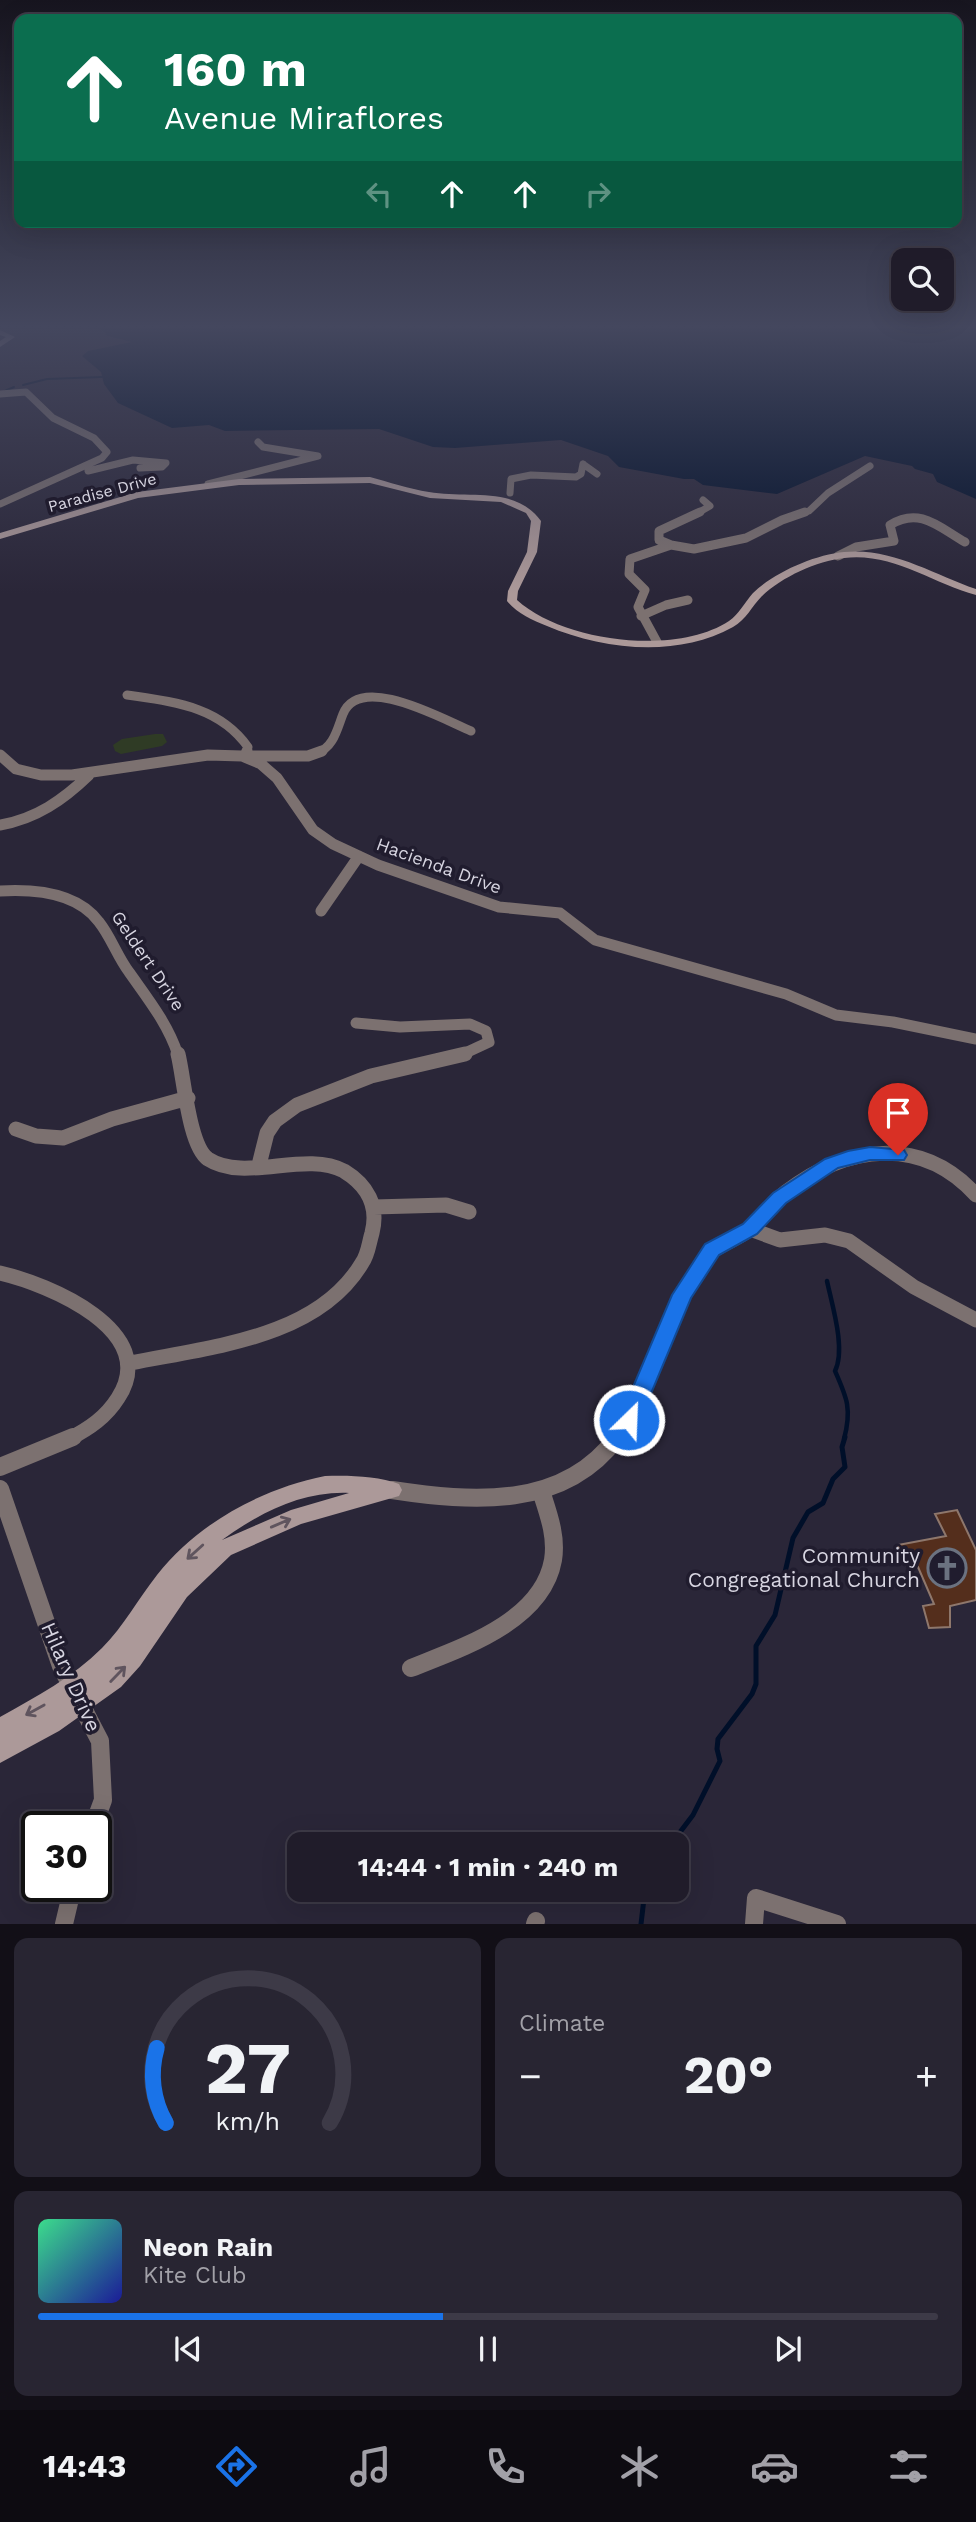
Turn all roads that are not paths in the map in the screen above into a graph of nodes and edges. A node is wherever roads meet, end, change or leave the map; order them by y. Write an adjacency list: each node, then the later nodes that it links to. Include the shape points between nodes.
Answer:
1 (50, 415): 6 (street, via 94,438 107,452)
2 (258, 442): 7 (street, via 263,447 318,456)
3 (870, 466): 13 (street, via 809,511 746,538 694,549)
4 (140, 468): 6 (street, via 166,463 133,460)
5 (597, 474): 8 (street, via 583,463 581,474 572,479 524,474 511,479)
6 (60, 477): 10 (street)
7 (208, 484): 11 (street, Paradise Drive, via 127,498); 18 (street, Paradise Drive, via 363,479 430,495 510,501 529,511 536,521 531,552 512,601 574,634 636,642)
8 (510, 492)
9 (703, 500): 13 (street, via 708,509 659,531 659,540)
10 (0, 503)
11 (0, 536)
12 (965, 542): 14 (street, via 934,521 906,519 890,525 894,541 856,547)
13 (671, 545): 17 (street, via 629,559 628,576 645,590 638,607)
14 (838, 556): 15 (street, Paradise Drive, via 891,559); 18 (street, Paradise Drive, via 768,586 741,617 724,628 694,638)
15 (976, 592)
16 (688, 600): 17 (street)
17 (641, 616): 18 (street)
18 (654, 638)
19 (127, 695): 22 (street, via 219,715 244,739 248,747)
20 (471, 731): 22 (street, via 387,696 369,697 353,701 345,709 333,740 322,751 308,757)
21 (0, 755): 23 (street, Hacienda Drive, via 15,768 34,774)
22 (245, 756): 23 (street, Hacienda Drive, via 197,754); 25 (street, Hacienda Drive, via 280,779 305,824 330,844)
23 (89, 775): 24 (street, via 38,813)
24 (0, 825)
25 (359, 856): 27 (street); 29 (street, Hacienda Drive, via 499,906 518,911 553,910 595,940 786,995 836,1015)
26 (0, 891): 30 (street, Geldert Drive, via 50,894 95,916 119,959 169,1027)
27 (321, 911)
28 (356, 1023): 32 (street, via 401,1027 470,1024 486,1031 489,1042 473,1052 369,1076 303,1100 266,1133)
29 (976, 1039)
30 (188, 1098): 31 (street, via 63,1138); 32 (street, Geldert Drive, via 191,1129 200,1153 214,1164)
31 (16, 1129)
32 (259, 1165): 35 (street, Geldert Drive, via 328,1165 362,1185)
33 (976, 1195): 34 (street, via 959,1176 928,1160 870,1154 831,1164)
34 (779, 1198): 37 (street)
35 (374, 1207): 36 (street, via 446,1205); 40 (street, via 368,1250 356,1272 319,1309 246,1340)
36 (469, 1212)
37 (750, 1229): 39 (street, via 780,1240 825,1235 849,1241 914,1287); 44 (street, via 712,1250 688,1283 620,1435 589,1466)
38 (0, 1273): 40 (street, via 79,1301 120,1341)
39 (976, 1320)
40 (130, 1363): 41 (street, via 120,1398 98,1421)
41 (0, 1467)
42 (0, 1489): 46 (street, Hilary Drive, via 61,1666)
43 (392, 1490): 44 (street, via 483,1501); 46 (street, via 298,1516 224,1549 180,1590 113,1680)
44 (541, 1491): 45 (street, via 554,1525 555,1543 545,1578 533,1598 492,1634)
45 (411, 1668)
46 (77, 1694): 47 (street, one-way to 47, via 45,1704); 48 (street); 49 (street, Hilary Drive, via 95,1728 103,1759)
47 (0, 1729)
48 (0, 1752)
49 (99, 1811)
50 (69, 1902): 51 (street)
51 (64, 1923)
52 (754, 1923): 53 (street, via 756,1898)
53 (836, 1923)

